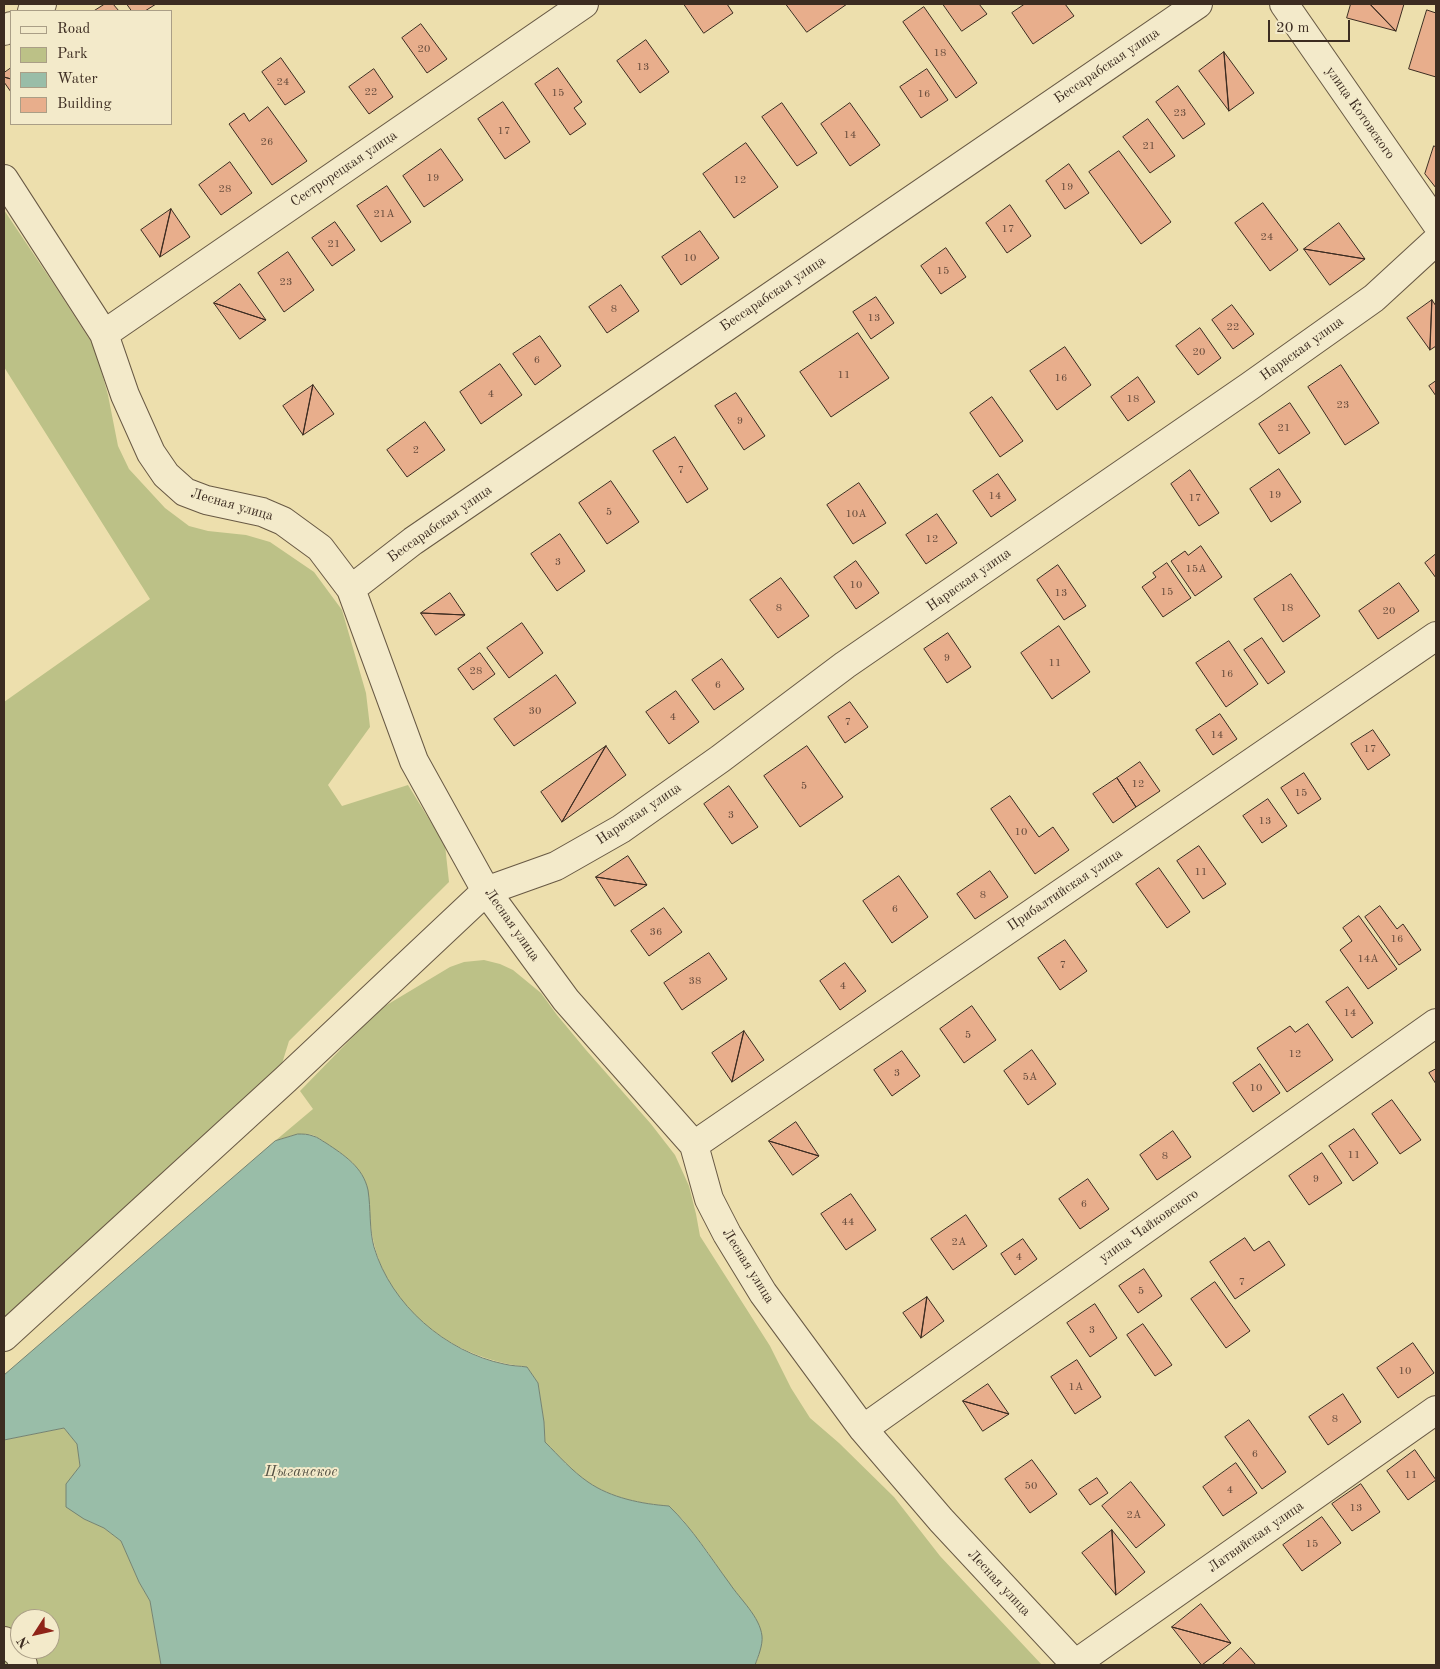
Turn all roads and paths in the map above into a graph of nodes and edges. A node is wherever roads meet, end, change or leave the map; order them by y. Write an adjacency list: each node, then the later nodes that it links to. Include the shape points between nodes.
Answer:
1 (584, 4): 7 (street, Сестрорецкая улица)
2 (1198, 4): 8 (street, Бессарабская улица, via 421,536)
3 (1284, 4): 5 (street, улица Котовского)
4 (4, 179): 7 (street, Лесная улица)
5 (1436, 223)
6 (1436, 242): 10 (street, Нарвская улица, via 1374,298 845,665 620,829 556,866)
7 (104, 334): 8 (street, Лесная улица, via 128,404 150,453 166,475 185,492 262,512 282,521 320,548)
8 (351, 589): 10 (street, Лесная улица, via 414,760)
9 (1436, 636): 12 (street, Прибалтийская улица)
10 (486, 891): 12 (street, Лесная улица, via 566,1000); 13 (street, via 286,1080)
11 (1436, 1023): 15 (street, улица Чайковского)
12 (694, 1145): 15 (street, Лесная улица, via 708,1199 727,1234 763,1293)
13 (4, 1337)
14 (1436, 1410): 18 (street, Латвийская улица)
15 (862, 1429): 18 (street, Лесная улица, via 940,1520)
16 (4, 1641): 17 (street, via 20,1656)
17 (22, 1665)
18 (1076, 1665)

